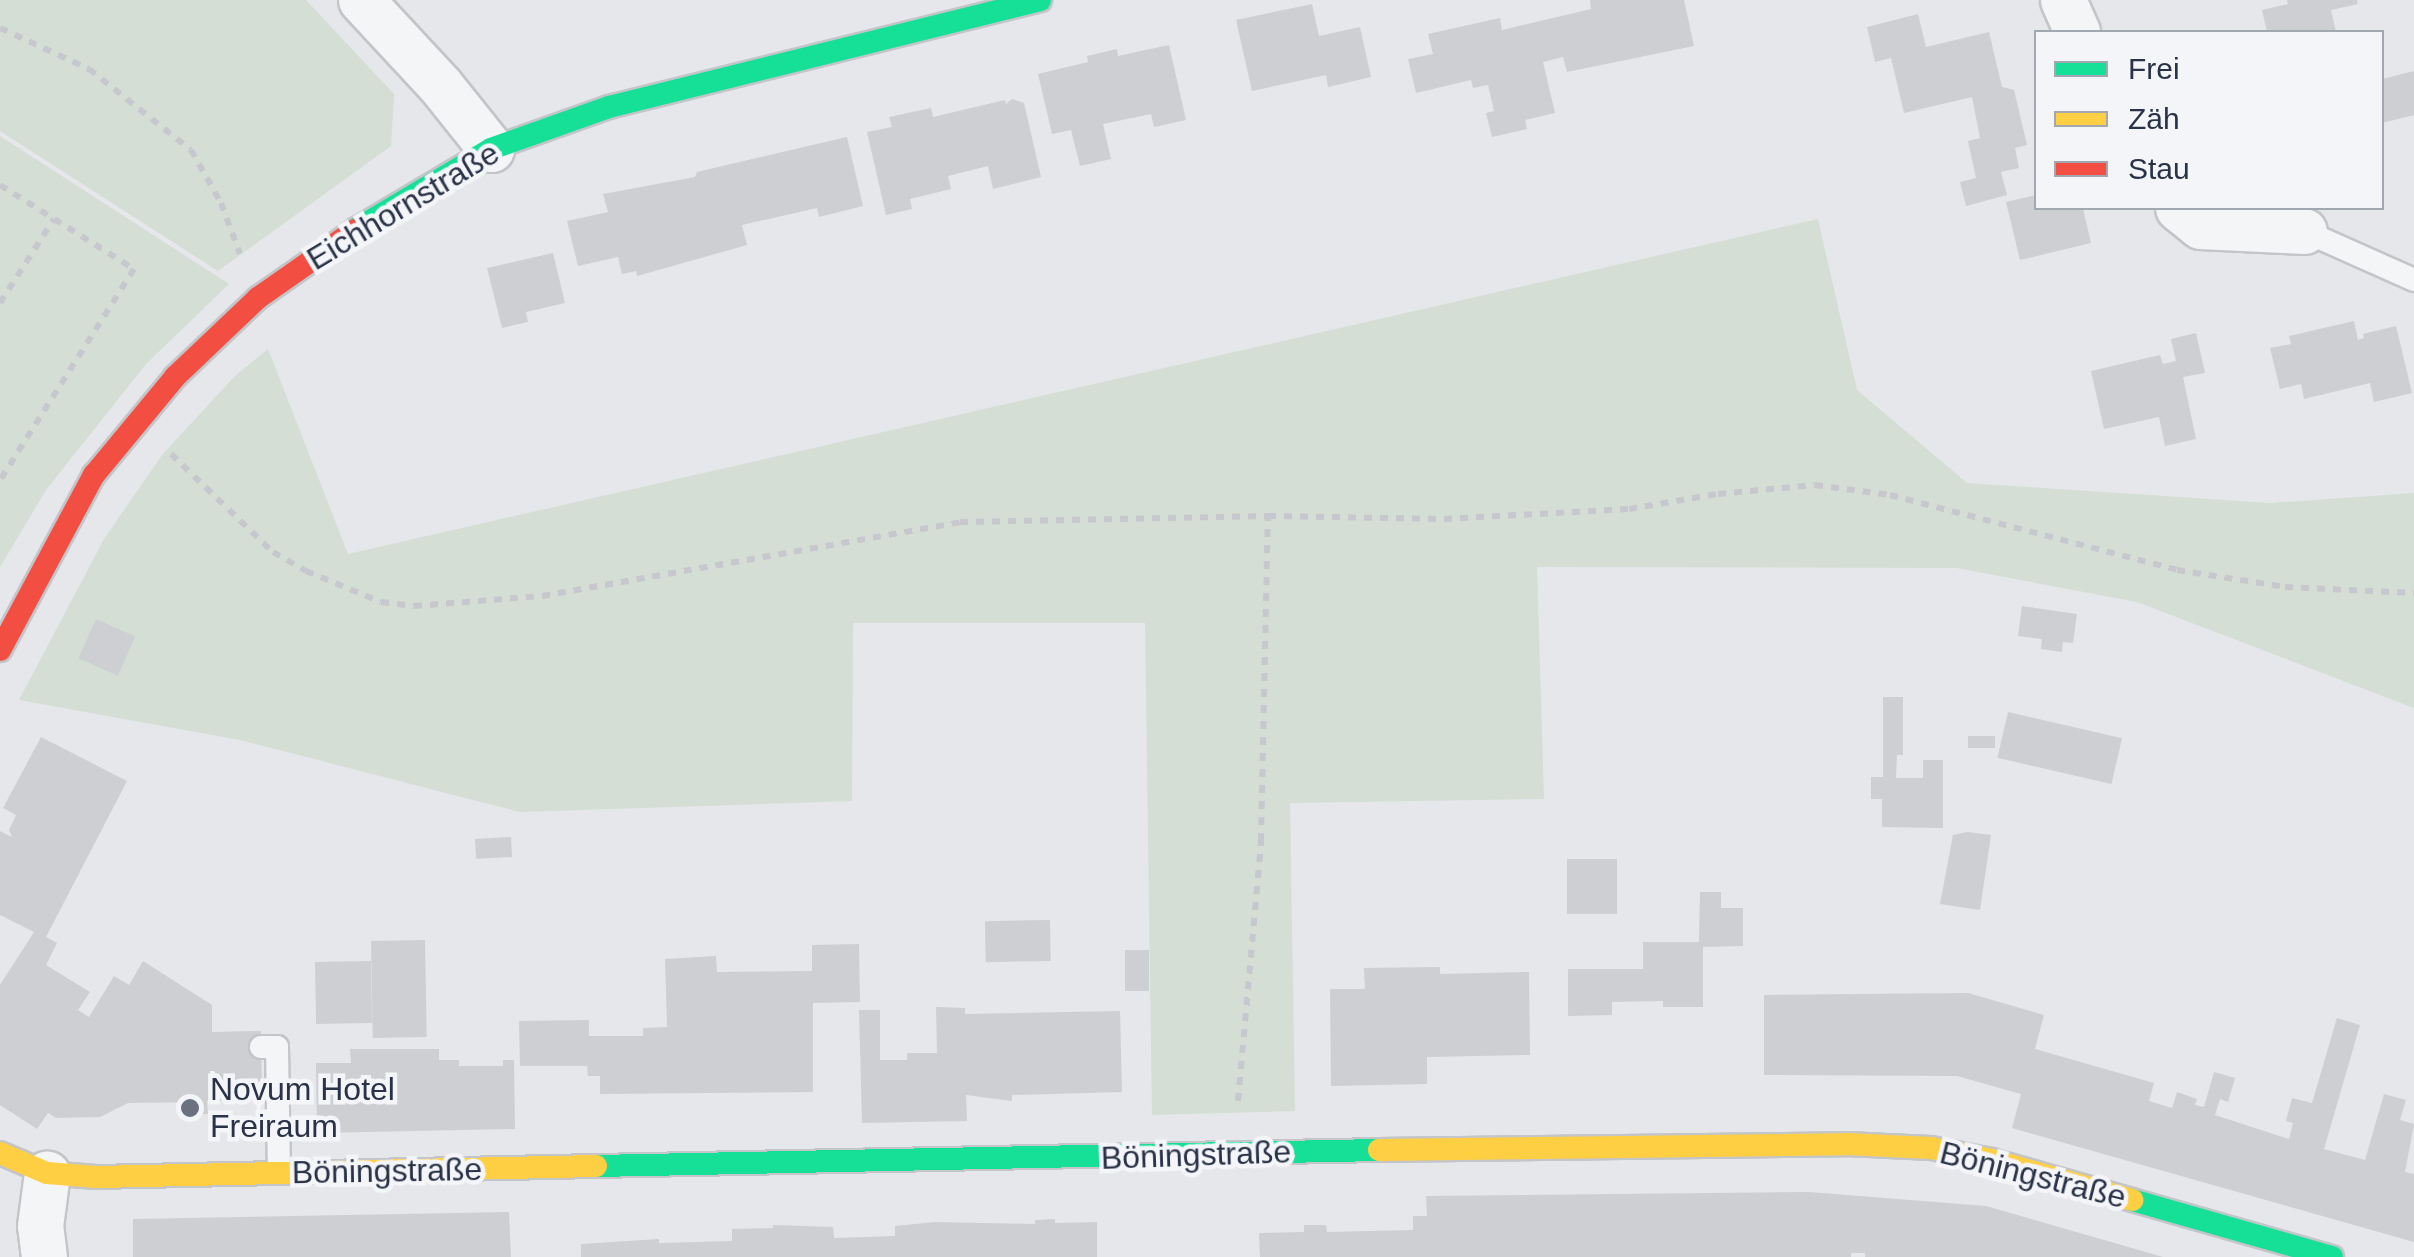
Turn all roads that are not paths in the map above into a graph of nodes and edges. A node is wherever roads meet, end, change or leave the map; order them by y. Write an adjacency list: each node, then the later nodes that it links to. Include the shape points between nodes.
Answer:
1 (360, 0): 6 (street)
2 (1040, 0): 4 (street, Eichhornstraße)
3 (2063, 0): 5 (street)
4 (918, 13): 6 (street, Eichhornstraße)
5 (2076, 30)
6 (491, 149): 10 (street, Eichhornstraße, via 338,240 258,298 175,377 94,475)
7 (2180, 210): 8 (street, via 2200,226)
8 (2304, 230): 9 (lane)
9 (2414, 280)
10 (0, 650)
11 (261, 1047): 14 (lane, via 278,1046)
12 (0, 1153): 13 (street, Böningstraße)
13 (47, 1173): 14 (street, Böningstraße); 15 (street, via 40,1226)
14 (279, 1174): 16 (street, Böningstraße, via 1846,1144 1931,1148 1992,1160)
15 (44, 1257)
16 (2332, 1257)

